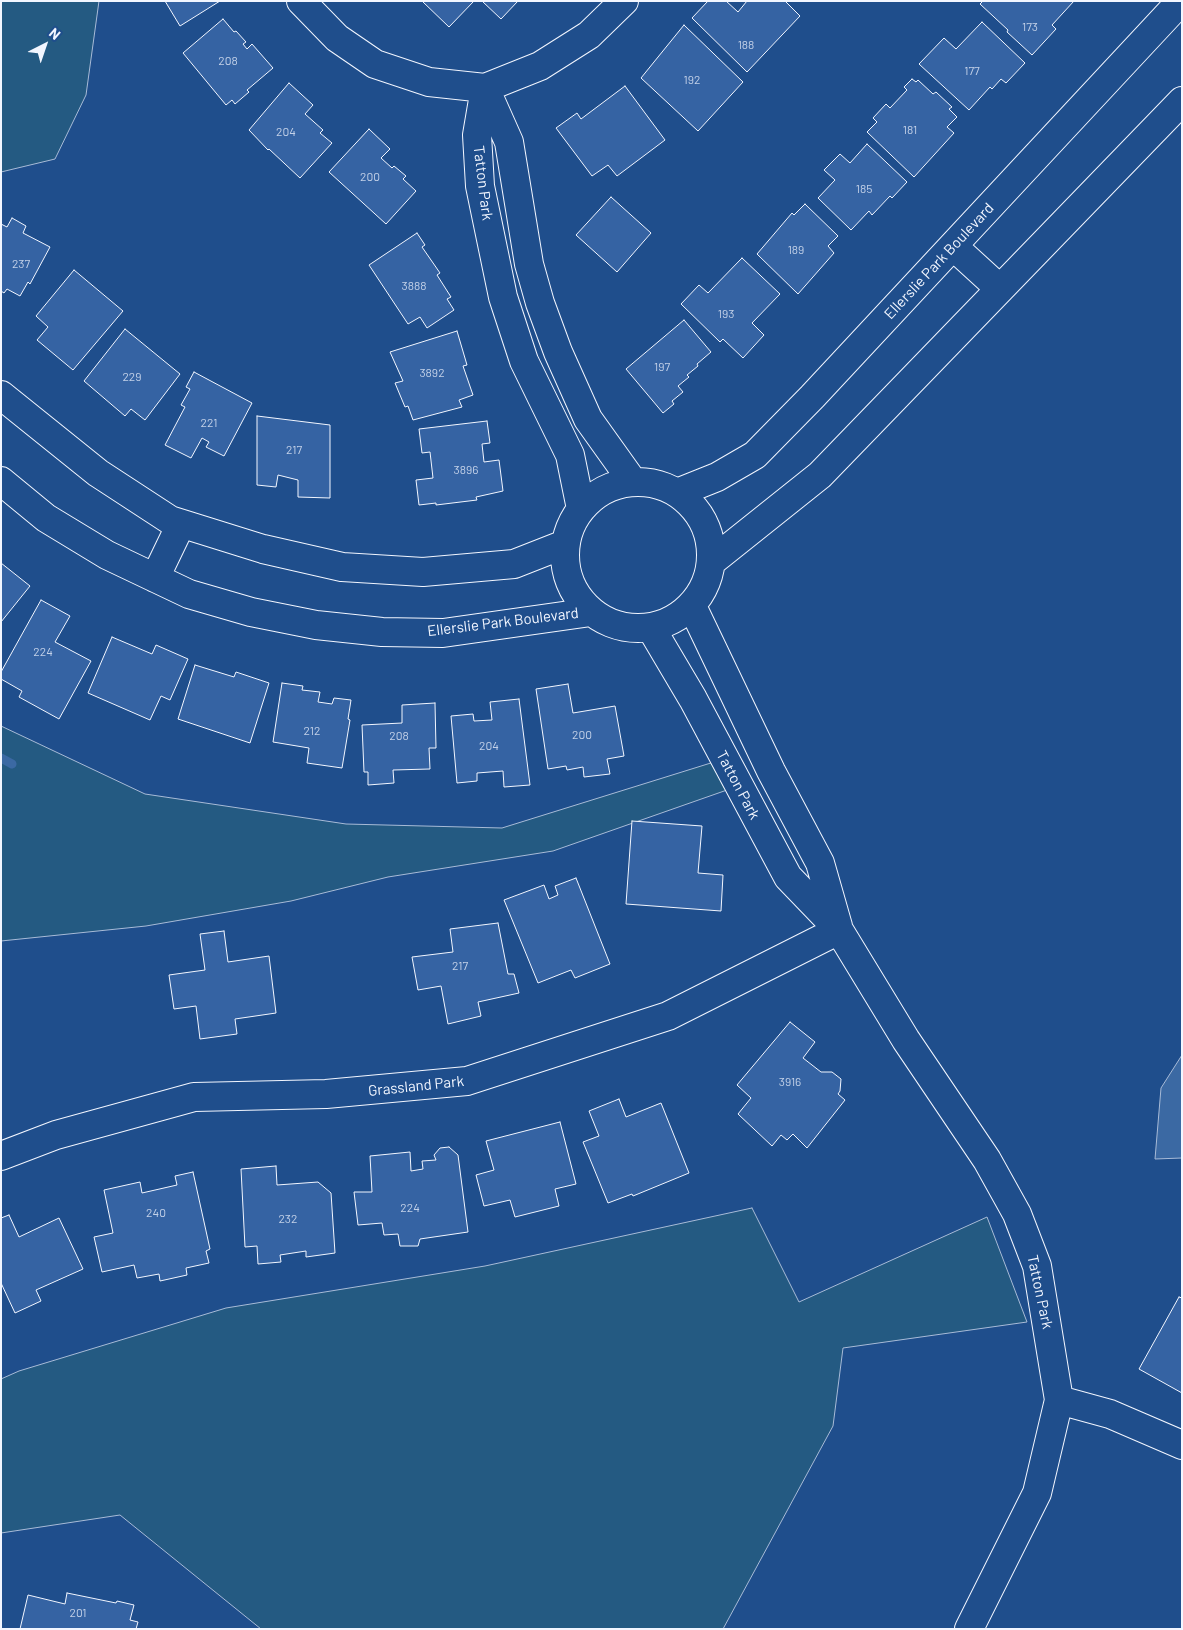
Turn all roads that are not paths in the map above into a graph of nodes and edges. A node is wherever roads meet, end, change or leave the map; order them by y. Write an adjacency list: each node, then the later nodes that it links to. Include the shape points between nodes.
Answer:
1 (301, 1): 4 (street, via 337,38 375,64 429,82)
2 (624, 1): 4 (street, via 589,35 540,66)
3 (1181, 1): 6 (street, Ellerslie Park Boulevard)
4 (485, 88): 10 (street, Tatton Park, via 509,142 529,264 558,352 588,419); 12 (street, Tatton Park, via 477,135 480,186 503,297 524,361 570,455)
5 (1182, 101): 7 (street)
6 (953, 246): 7 (street); 11 (street, Ellerslie Park Boulevard, via 755,455 717,477)
7 (1000, 289): 15 (street, via 820,475)
8 (1, 395): 13 (street, via 98,473)
9 (1, 481): 16 (street, Ellerslie Park Boulevard, via 46,518 107,555)
10 (633, 482): 11 (street, via 664,486); 12 (street, via 614,486 596,495)
11 (677, 493): 15 (street, via 704,523)
12 (581, 509): 14 (street)
13 (181, 524): 14 (street, via 263,549 342,567 423,572 514,564); 16 (street)
14 (565, 544): 18 (street, via 566,569 574,592)
15 (712, 562): 17 (street, via 705,585)
16 (155, 578): 18 (street, Ellerslie Park Boulevard, via 189,594 251,612 316,625 382,632 443,632)
17 (692, 606): 19 (street, via 673,620); 20 (street, Tatton Park)
18 (591, 612): 19 (street, via 609,623 630,629)
19 (651, 628): 21 (street, Tatton Park)
20 (770, 771): 21 (street); 22 (street, Tatton Park, via 820,863)
21 (740, 788): 22 (street, Tatton Park, via 788,877)
22 (839, 930): 23 (street, Grassland Park, via 668,1016 467,1081 326,1094 194,1097 56,1135); 24 (street, Tatton Park, via 906,1040 987,1160 1017,1214 1037,1266)
23 (1, 1156)
24 (1058, 1400): 25 (street, via 1110,1414); 26 (street, Tatton Park, via 1037,1493)
25 (1182, 1445)
26 (969, 1629)

